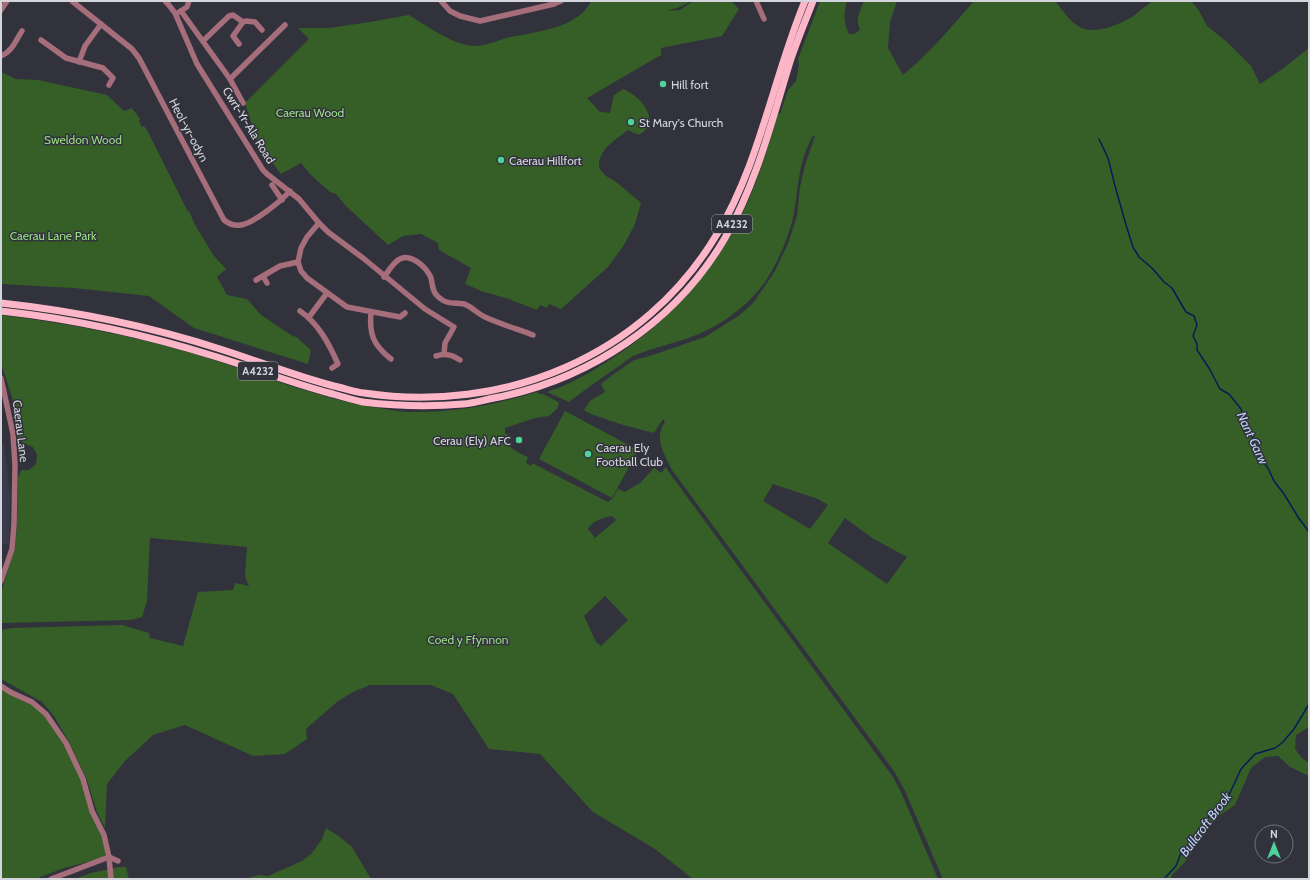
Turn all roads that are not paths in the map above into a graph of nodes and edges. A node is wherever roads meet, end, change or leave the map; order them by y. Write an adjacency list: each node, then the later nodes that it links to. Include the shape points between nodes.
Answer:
1 (7, 1): 10 (street)
2 (72, 1): 15 (street, Heol-yr-odyn)
3 (165, 1): 12 (street, Cwrt-Yr-Ala Road)
4 (189, 1): 11 (street, via 187,7)
5 (441, 1): 6 (street, via 450,11 480,21)
6 (561, 1)
7 (757, 1): 13 (street)
8 (805, 1): 37 (main road, A4232, via 784,54 747,171 734,204 713,241 686,278 631,330 581,361 554,373 512,386 464,396 411,397 362,393 143,328 83,315)
9 (813, 1): 38 (main road, A4232, via 744,200 714,255 676,301 636,336 587,367 559,379 516,394 465,404 410,406 361,402 142,336)
10 (1, 10)
11 (181, 11): 12 (street); 20 (street, Cwrt-Yr-Ala Road)
12 (175, 13): 28 (street, Cwrt-Yr-Ala Road, via 197,64 261,166 267,174)
13 (764, 19)
14 (243, 22): 17 (street, via 255,22); 20 (street, via 231,15); 21 (street, via 233,36)
15 (101, 24): 23 (street, via 85,46); 29 (street, Heol-yr-odyn, via 132,49 139,58 224,220 235,226 248,223)
16 (284, 25): 24 (street, via 279,33)
17 (262, 30)
18 (22, 31): 22 (street, via 11,49)
19 (40, 40): 23 (street, via 66,58)
20 (203, 41): 24 (street, Cwrt-Yr-Ala Road)
21 (239, 44)
22 (1, 56)
23 (79, 62): 25 (street, via 103,68 113,78)
24 (230, 79): 26 (street, Cwrt-Yr-Ala Road)
25 (109, 85)
26 (243, 103)
27 (272, 185): 29 (street)
28 (290, 191): 29 (street, Heol-yr-odyn); 30 (street, Cwrt-Yr-Ala Road)
29 (282, 200)
30 (319, 223): 31 (street, via 301,248); 33 (street, Cwrt-Yr-Ala Road)
31 (298, 262): 32 (street, via 280,266); 36 (street, via 307,278)
32 (263, 276): 34 (street); 35 (street)
33 (384, 277): 43 (street, via 397,261 410,258 426,269 434,293 440,299 445,302 466,304 475,312 516,332); 46 (street, Cwrt-Yr-Ala Road, via 425,310 454,327 445,343)
34 (256, 280)
35 (267, 283)
36 (327, 293): 40 (street, via 347,307); 42 (street)
37 (1, 303)
38 (1, 311)
39 (300, 311): 42 (street)
40 (371, 312): 41 (street, via 400,317); 45 (street, via 371,334 376,346)
41 (405, 313)
42 (309, 317): 50 (street, via 326,340 338,364)
43 (533, 335)
44 (388, 348): 45 (street)
45 (383, 353): 48 (street)
46 (444, 354): 47 (street); 49 (street)
47 (436, 356)
48 (391, 359)
49 (460, 360)
50 (332, 368)
51 (1, 378): 52 (street, Caerau Lane, via 13,434 15,489 12,549)
52 (1, 581)
53 (1, 686): 54 (street, via 32,702 46,714 66,743 83,779 92,811 104,835)
54 (109, 857): 55 (street); 56 (street); 57 (street)
55 (118, 861)
56 (51, 879)
57 (111, 879)

